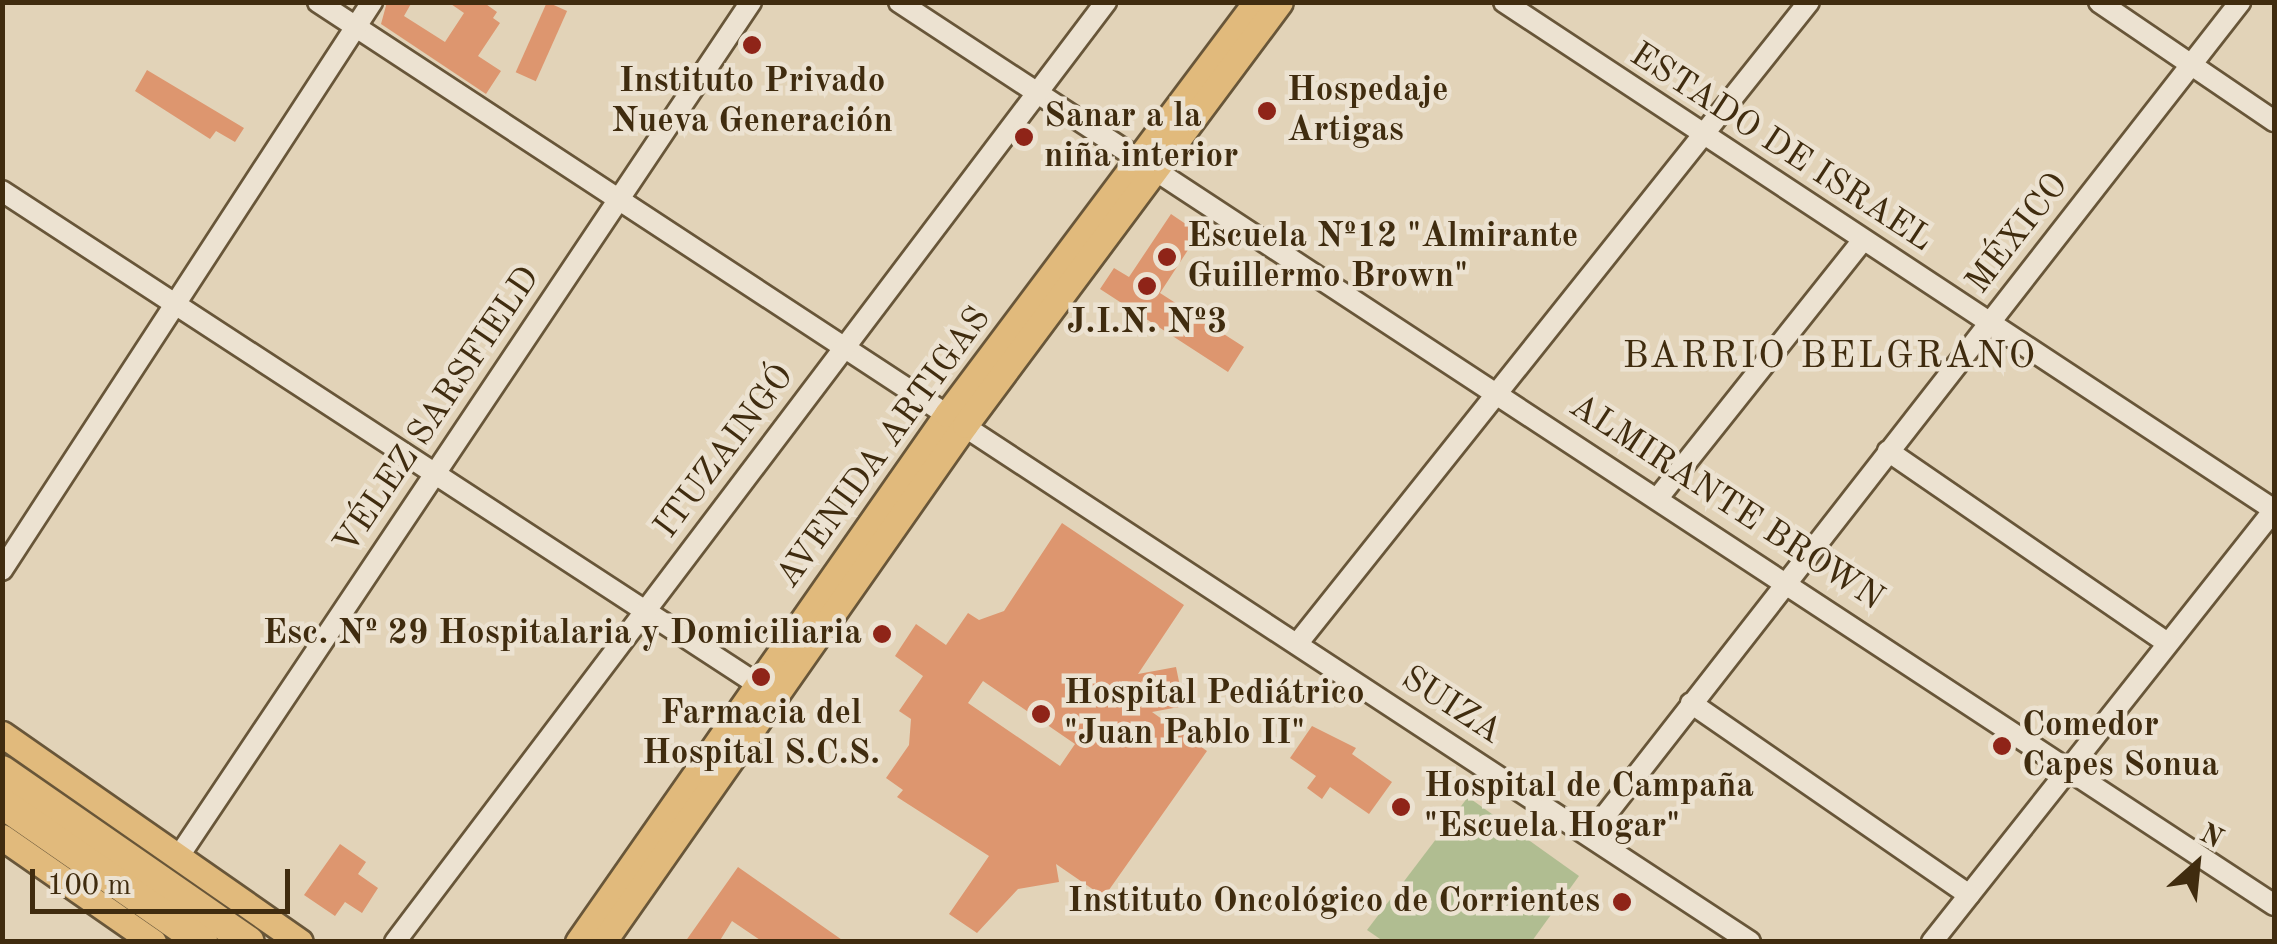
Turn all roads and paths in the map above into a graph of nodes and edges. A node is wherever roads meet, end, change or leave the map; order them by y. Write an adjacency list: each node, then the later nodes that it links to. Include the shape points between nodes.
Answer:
1 (318, 2): 12 (street, SUIZA)
2 (372, 2): 12 (street)
3 (751, 2): 19 (street, VÉLEZ SARSFIELD)
4 (899, 2): 14 (street, ALMIRANTE BROWN)
5 (1106, 2): 14 (street, ITUZAINGÓ)
6 (1256, 2): 17 (main road, AVENIDA ARTIGAS)
7 (1280, 2): 17 (main road, AVENIDA ARTIGAS)
8 (1504, 2): 16 (street, ESTADO DE ISRAEL)
9 (1809, 2): 16 (street)
10 (2099, 2): 13 (street)
11 (2240, 2): 13 (street, MÉXICO)
12 (356, 28): 19 (street, SUIZA); 21 (street)
13 (2189, 65): 15 (street); 22 (street, MÉXICO)
14 (1037, 94): 17 (street, ALMIRANTE BROWN); 23 (street, ITUZAINGÓ)
15 (2274, 121)
16 (1705, 138): 20 (street, ESTADO DE ISRAEL); 24 (street)
17 (1149, 163): 24 (street, ALMIRANTE BROWN); 25 (main road, AVENIDA ARTIGAS)
18 (2, 191): 21 (street)
19 (620, 200): 23 (street, SUIZA); 27 (street, VÉLEZ SARSFIELD)
20 (1862, 242): 22 (street, ESTADO DE ISRAEL); 28 (street)
21 (177, 307): 27 (street); 30 (street)
22 (1990, 324): 26 (street, MÉXICO); 29 (street, ESTADO DE ISRAEL)
23 (844, 349): 25 (street, SUIZA); 32 (street, ITUZAINGÓ)
24 (1500, 392): 28 (street, ALMIRANTE BROWN); 33 (street)
25 (956, 419): 33 (street, SUIZA); 35 (main road, AVENIDA ARTIGAS); 55 (main road, AVENIDA ARTIGAS)
26 (1888, 451): 31 (street, MÉXICO); 34 (street)
27 (434, 473): 32 (street); 45 (street, VÉLEZ SARSFIELD)
28 (1657, 498): 31 (street, ALMIRANTE BROWN)
29 (2274, 510): 34 (street)
30 (2, 570)
31 (1786, 582): 36 (street, MÉXICO); 39 (street, ALMIRANTE BROWN)
32 (645, 611): 35 (street); 53 (street, ITUZAINGÓ)
33 (1297, 644): 43 (street, SUIZA)
34 (2168, 644): 39 (street)
35 (757, 684): 54 (main road, AVENIDA ARTIGAS)
36 (1691, 703): 43 (street, MÉXICO); 46 (street)
37 (2, 734): 45 (main road)
38 (2, 750): 48 (highway)
39 (2070, 766): 46 (street); 47 (street, ALMIRANTE BROWN)
40 (2, 771): 48 (highway)
41 (2, 803): 48 (highway)
42 (2, 816): 48 (highway)
43 (1590, 836): 56 (street, SUIZA)
44 (2, 837): 48 (main road)
45 (179, 856): 52 (main road)
46 (1969, 895): 57 (street)
47 (2274, 905)
48 (139, 914): 49 (main road); 50 (highway); 51 (highway)
49 (153, 942)
50 (202, 942)
51 (248, 942)
52 (300, 942)
53 (395, 942)
54 (578, 942)
55 (604, 942)
56 (1750, 942)
57 (1932, 942)

